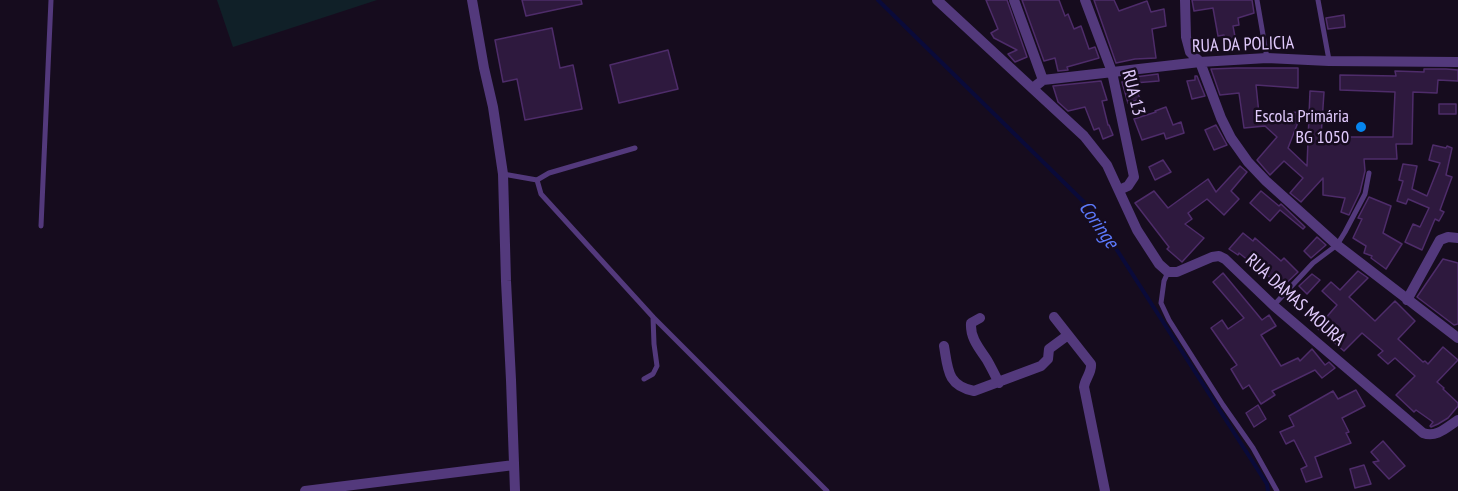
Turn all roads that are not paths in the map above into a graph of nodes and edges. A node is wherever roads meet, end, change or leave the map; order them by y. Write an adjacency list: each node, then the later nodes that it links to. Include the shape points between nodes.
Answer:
1 (51, 0): 21 (lane)
2 (472, 0): 18 (street)
3 (937, 0): 15 (street)
4 (1014, 0): 14 (street)
5 (1085, 0): 13 (street, RUA 13)
6 (1185, 0): 11 (street, via 1186,37 1190,52)
7 (1257, 0): 9 (lane)
8 (1318, 0): 10 (lane)
9 (1267, 58): 10 (street, RUA DA POLICIA); 11 (street, RUA DA POLICIA)
10 (1329, 61): 12 (street, RUA DA POLICIA)
11 (1200, 62): 13 (street, RUA DA POLICIA); 23 (street, via 1221,118 1248,162)
12 (1458, 62)
13 (1112, 72): 14 (street, RUA DA POLICIA); 20 (street, RUA 13, via 1134,177 1128,186)
14 (1043, 80): 15 (street)
15 (1033, 88): 20 (street, via 1084,136 1107,165)
16 (635, 148): 19 (lane)
17 (1369, 173): 23 (lane, via 1365,194)
18 (503, 174): 19 (lane); 36 (street)
19 (537, 180): 28 (lane, via 541,194)
20 (1119, 189): 24 (street, via 1137,230)
21 (41, 226)
22 (1458, 238): 25 (street, via 1440,240)
23 (1337, 245): 25 (street); 26 (lane, via 1313,263)
24 (1168, 272): 26 (street, RUA DAMAS MOURA, via 1219,256); 42 (lane, via 1161,303 1169,320)
25 (1407, 300): 31 (street)
26 (1274, 306): 35 (street, RUA DAMAS MOURA, via 1423,433 1432,435)
27 (1054, 316): 30 (street)
28 (653, 317): 33 (lane, via 657,366); 37 (lane)
29 (981, 318): 34 (street, via 971,323 971,329 976,345)
30 (1068, 335): 34 (street, via 1049,349 1048,359 1041,366); 41 (street, via 1091,364 1084,387)
31 (1458, 338)
32 (944, 346): 34 (street, via 949,374 962,389 974,391)
33 (644, 379)
34 (999, 382)
35 (1458, 420)
36 (514, 465): 38 (street); 39 (street)
37 (825, 489): 40 (lane)
38 (305, 491)
39 (515, 491)
40 (816, 491)
41 (1106, 491)
42 (1277, 491)

